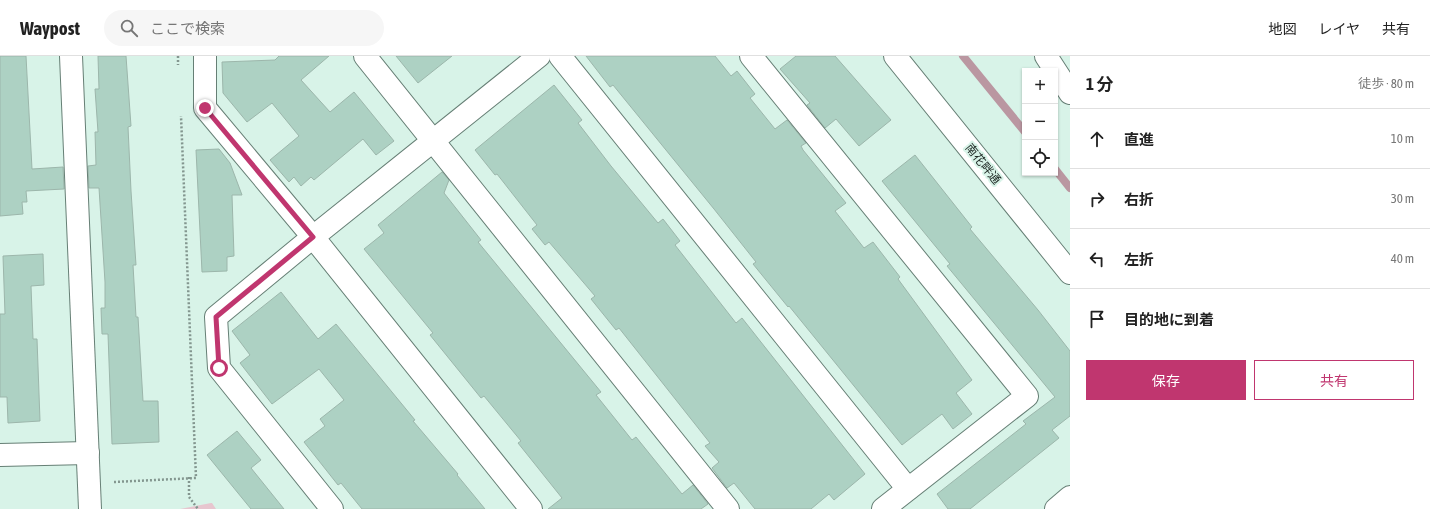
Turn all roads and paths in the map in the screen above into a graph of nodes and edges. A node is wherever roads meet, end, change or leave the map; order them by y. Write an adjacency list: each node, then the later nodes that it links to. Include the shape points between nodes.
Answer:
1 (71, 56): 16 (street)
2 (178, 56): 10 (path)
3 (205, 56): 14 (street, via 205,108)
4 (365, 56): 13 (street)
5 (539, 56): 13 (street)
6 (560, 56): 20 (street)
7 (751, 56): 20 (street, via 1027,396)
8 (895, 56): 15 (street, 南花畔通)
9 (1046, 56): 11 (street)
10 (179, 72)
11 (1070, 93)
12 (180, 112): 18 (path, via 196,478)
13 (433, 141): 14 (street); 26 (street)
14 (313, 237): 24 (street, via 216,317 219,368); 25 (street)
15 (1070, 273)
16 (88, 452): 17 (street); 22 (street)
17 (0, 456)
18 (188, 477): 19 (path); 23 (path, via 189,497)
19 (113, 482)
20 (908, 489): 27 (street)
21 (1070, 497): 28 (street)
22 (90, 509)
23 (198, 509)
24 (332, 509)
25 (531, 509)
26 (728, 509)
27 (883, 509)
28 (1056, 509)

